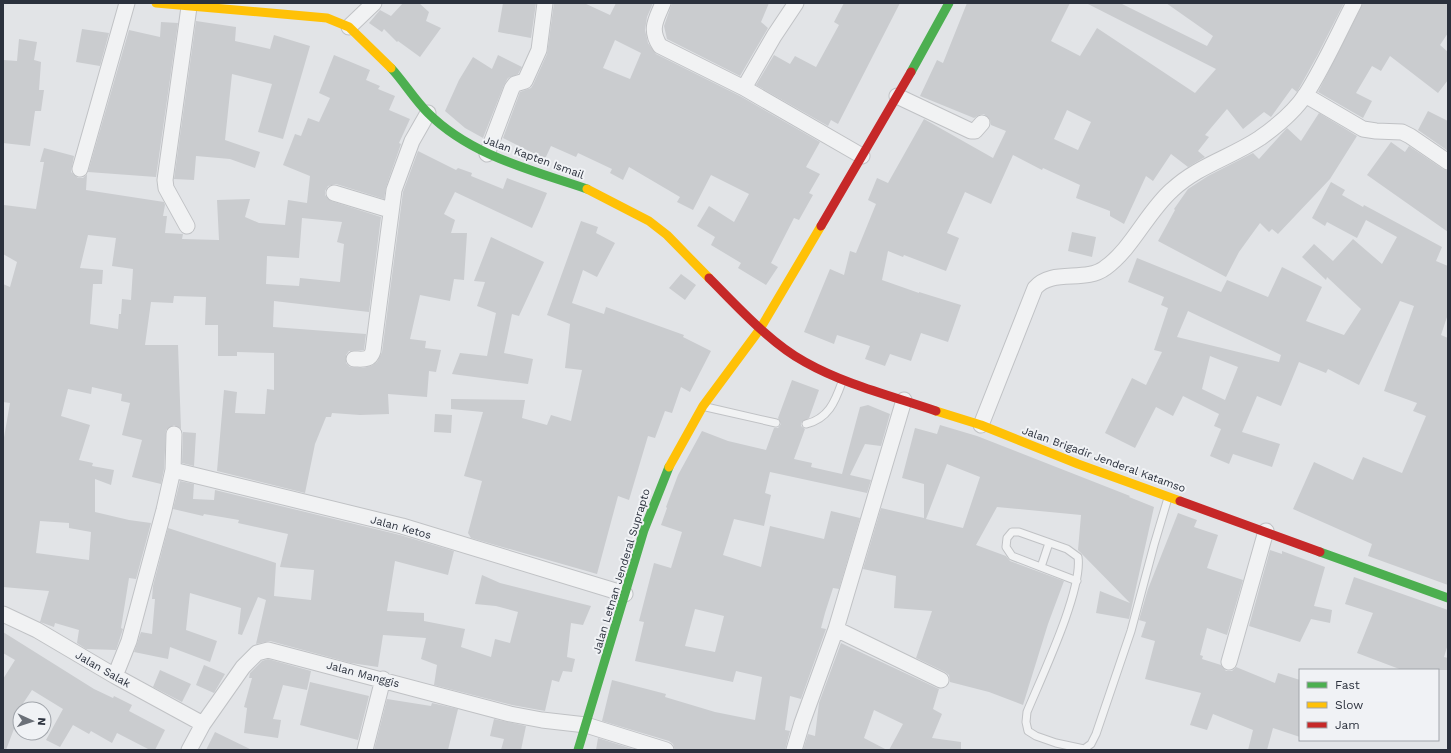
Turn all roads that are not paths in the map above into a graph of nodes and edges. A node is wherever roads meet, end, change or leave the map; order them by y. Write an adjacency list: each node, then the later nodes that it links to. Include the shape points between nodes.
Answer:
1 (127, 3): 19 (street)
2 (156, 3): 9 (street, Jalan Kapten Ismail)
3 (374, 3): 10 (street)
4 (545, 3): 16 (street, via 538,54 525,81 515,84 512,88)
5 (663, 3): 11 (street, via 654,25 654,33 660,46)
6 (796, 3): 11 (street)
7 (949, 3): 13 (street, Jalan Letnan Jenderal Suprapto)
8 (1354, 3): 12 (street)
9 (189, 7): 10 (street, Jalan Kapten Ismail, via 327,18); 22 (street, via 165,180 166,188)
10 (348, 27): 14 (street, Jalan Kapten Ismail, via 392,69)
11 (744, 88): 17 (street)
12 (1306, 95): 18 (street, via 1363,129 1402,132); 30 (street, via 1279,124 1260,138 1183,179 1167,194 1107,267 1099,272 1038,283)
13 (897, 96): 15 (street, via 968,130 976,131); 17 (street, Jalan Letnan Jenderal Suprapto)
14 (428, 113): 16 (street, Jalan Kapten Ismail, via 458,138); 21 (street, via 412,141 394,190)
15 (982, 123)
16 (487, 154): 23 (street, Jalan Kapten Ismail, via 597,193 649,221 667,235)
17 (862, 156): 23 (street, Jalan Letnan Jenderal Suprapto)
18 (1448, 162)
19 (80, 169)
20 (334, 193): 21 (street)
21 (390, 210): 24 (street, via 373,351 367,360)
22 (187, 226)
23 (760, 329): 25 (street, Jalan Brigadir Jenderal Katamso, via 804,362); 27 (street, Jalan Letnan Jenderal Suprapto)
24 (354, 359)
25 (842, 380): 26 (street, Jalan Brigadir Jenderal Katamso); 29 (lane, via 828,412 816,422)
26 (904, 400): 30 (street, Jalan Brigadir Jenderal Katamso); 41 (street)
27 (704, 406): 28 (lane); 38 (street, Jalan Letnan Jenderal Suprapto, via 667,470 644,530)
28 (776, 423)
29 (806, 424)
30 (981, 425): 33 (street, Jalan Brigadir Jenderal Katamso, via 1078,464)
31 (174, 434): 32 (street)
32 (173, 470): 38 (street, Jalan Ketos, via 402,526); 43 (street, via 129,641)
33 (1169, 496): 34 (street, Jalan Brigadir Jenderal Katamso); 37 (lane, via 1128,642 1096,734 1091,744 1084,749 1036,736 1028,731 1026,722 1027,712)
34 (1266, 531): 39 (street, Jalan Brigadir Jenderal Katamso); 42 (street)
35 (1049, 543): 36 (lane); 36 (lane, via 1019,532 1012,532 1007,538 1006,547 1012,556); 37 (lane, via 1067,549 1078,557 1080,566)
36 (1041, 567): 37 (lane)
37 (1077, 581)
38 (625, 594): 47 (street, Jalan Letnan Jenderal Suprapto)
39 (1448, 598)
40 (3, 614): 43 (street, Jalan Salak, via 37,630)
41 (836, 629): 45 (street); 52 (street)
42 (1229, 662)
43 (115, 676): 46 (street, Jalan Salak)
44 (383, 679): 46 (street, Jalan Manggis, via 262,650 250,658); 47 (street, Jalan Manggis, via 510,714); 49 (street)
45 (941, 680)
46 (203, 724): 48 (street, Jalan Manggis)
47 (586, 725): 50 (street, Jalan Letnan Jenderal Suprapto); 51 (street, Jalan Manggis)
48 (189, 750)
49 (365, 750)
50 (578, 750)
51 (666, 750)
52 (794, 750)

